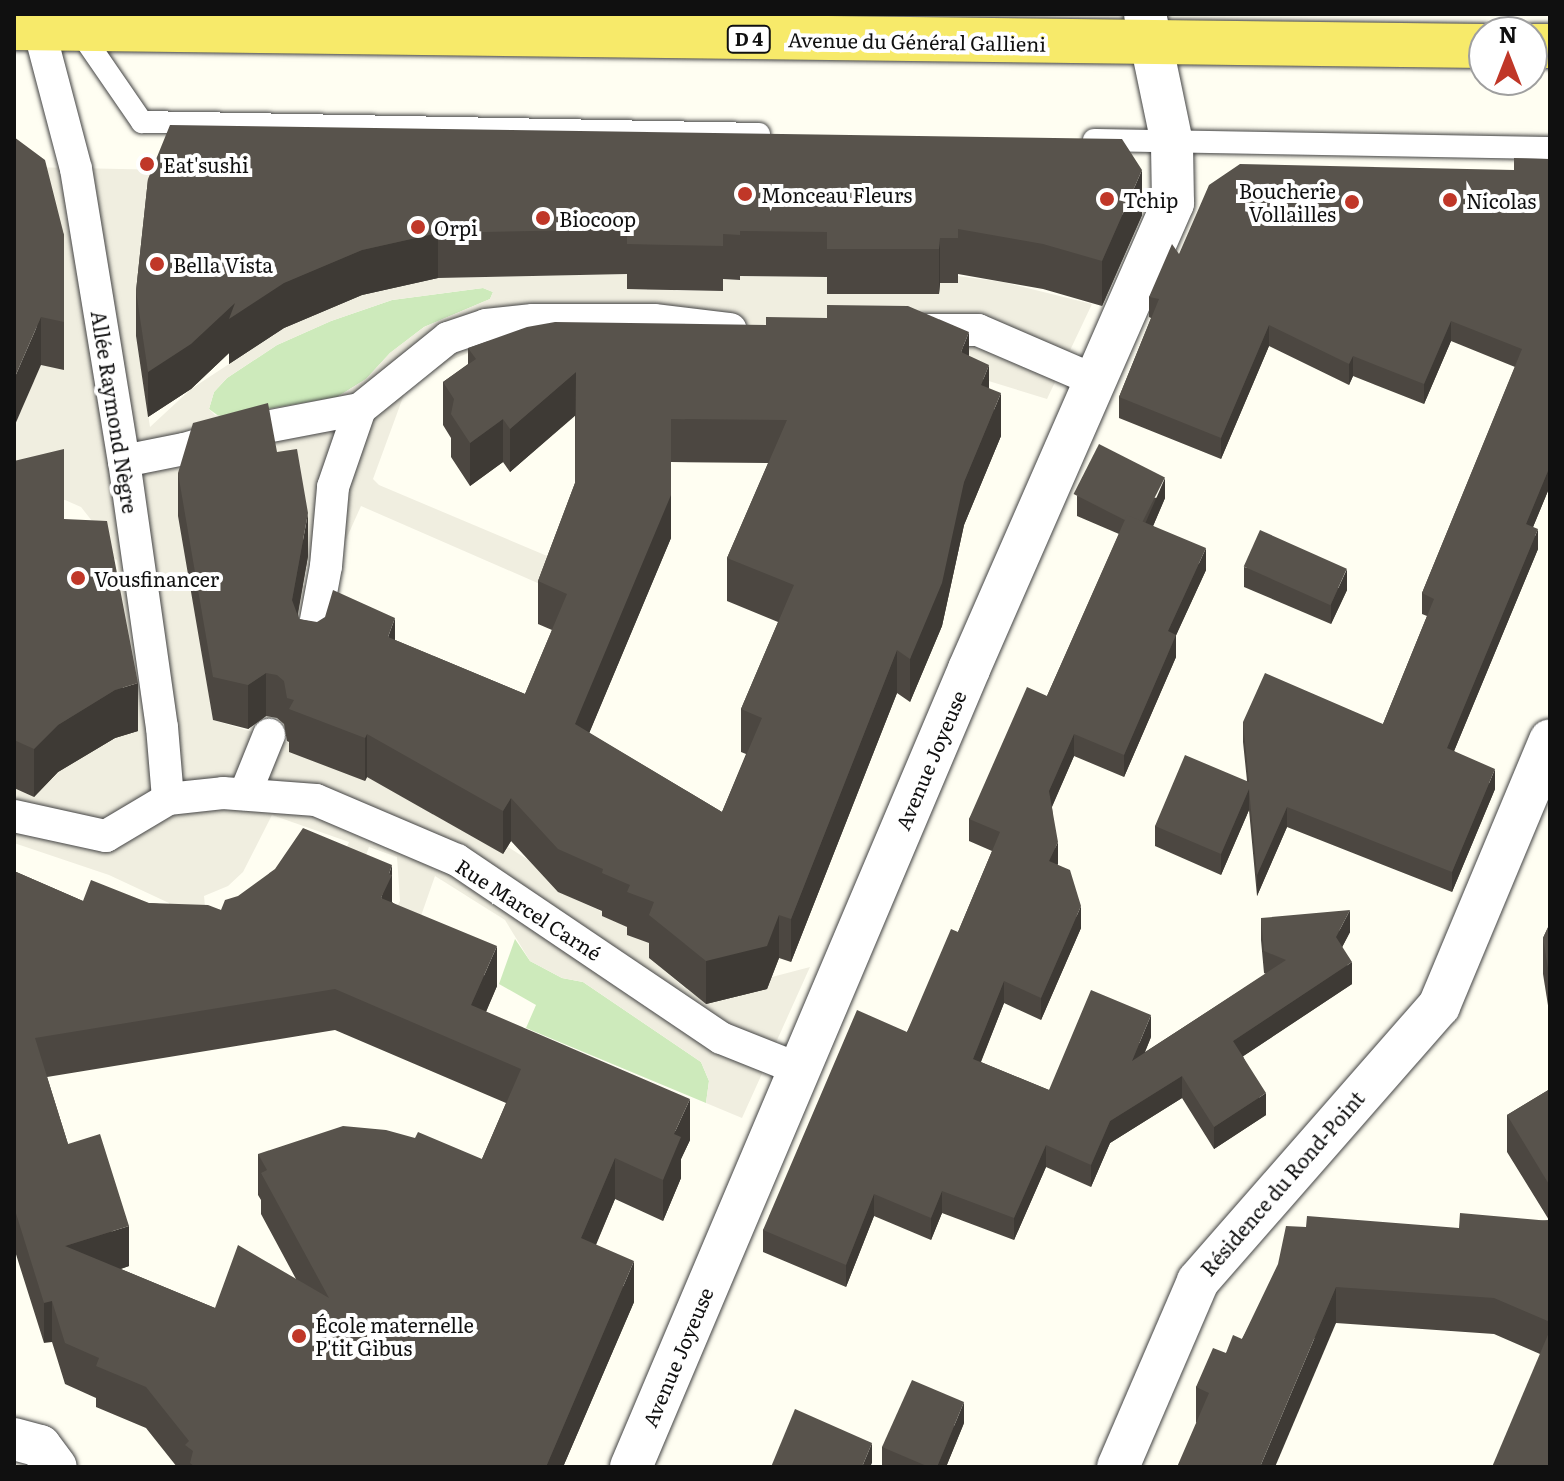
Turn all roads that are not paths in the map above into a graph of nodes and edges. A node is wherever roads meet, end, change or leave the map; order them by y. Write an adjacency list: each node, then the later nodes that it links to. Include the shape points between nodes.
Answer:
1 (259, 22): 2 (main road, Avenue du Général Gallieni / D 4); 3 (main road, Avenue du Général Gallieni / D 4)
2 (439, 24): 4 (main road, Avenue du Général Gallieni / D 4)
3 (42, 25): 6 (lane, via 142,122); 14 (street, Allée Raymond Nègre, via 76,169)
4 (1149, 29): 5 (main road, Avenue du Général Gallieni / D 4); 8 (street, Avenue Joyeuse)
5 (1468, 45)
6 (781, 134)
7 (1069, 140): 8 (lane)
8 (1172, 143): 9 (lane); 12 (street, Avenue Joyeuse, via 1173,203)
9 (1550, 148)
10 (762, 329): 13 (street, via 654,320 486,325 448,338)
11 (885, 330): 12 (street, via 978,330)
12 (1094, 380): 21 (street, Avenue Joyeuse)
13 (360, 409): 14 (street); 15 (street, via 333,487)
14 (124, 461): 19 (street, Allée Raymond Nègre)
15 (311, 647)
16 (269, 735): 18 (street)
17 (1550, 740): 25 (street, Résidence du Rond-Point, via 1439,1006 1198,1281)
18 (245, 794): 19 (street, Rue Marcel Carné); 21 (street, Rue Marcel Carné, via 316,800 457,860 721,1038)
19 (168, 799): 20 (street, Rue Marcel Carné, via 106,836)
20 (14, 816)
21 (799, 1069): 24 (street, Avenue Joyeuse)
22 (14, 1439): 23 (street, via 40,1446)
23 (56, 1467)
24 (631, 1467)
25 (1118, 1467)

